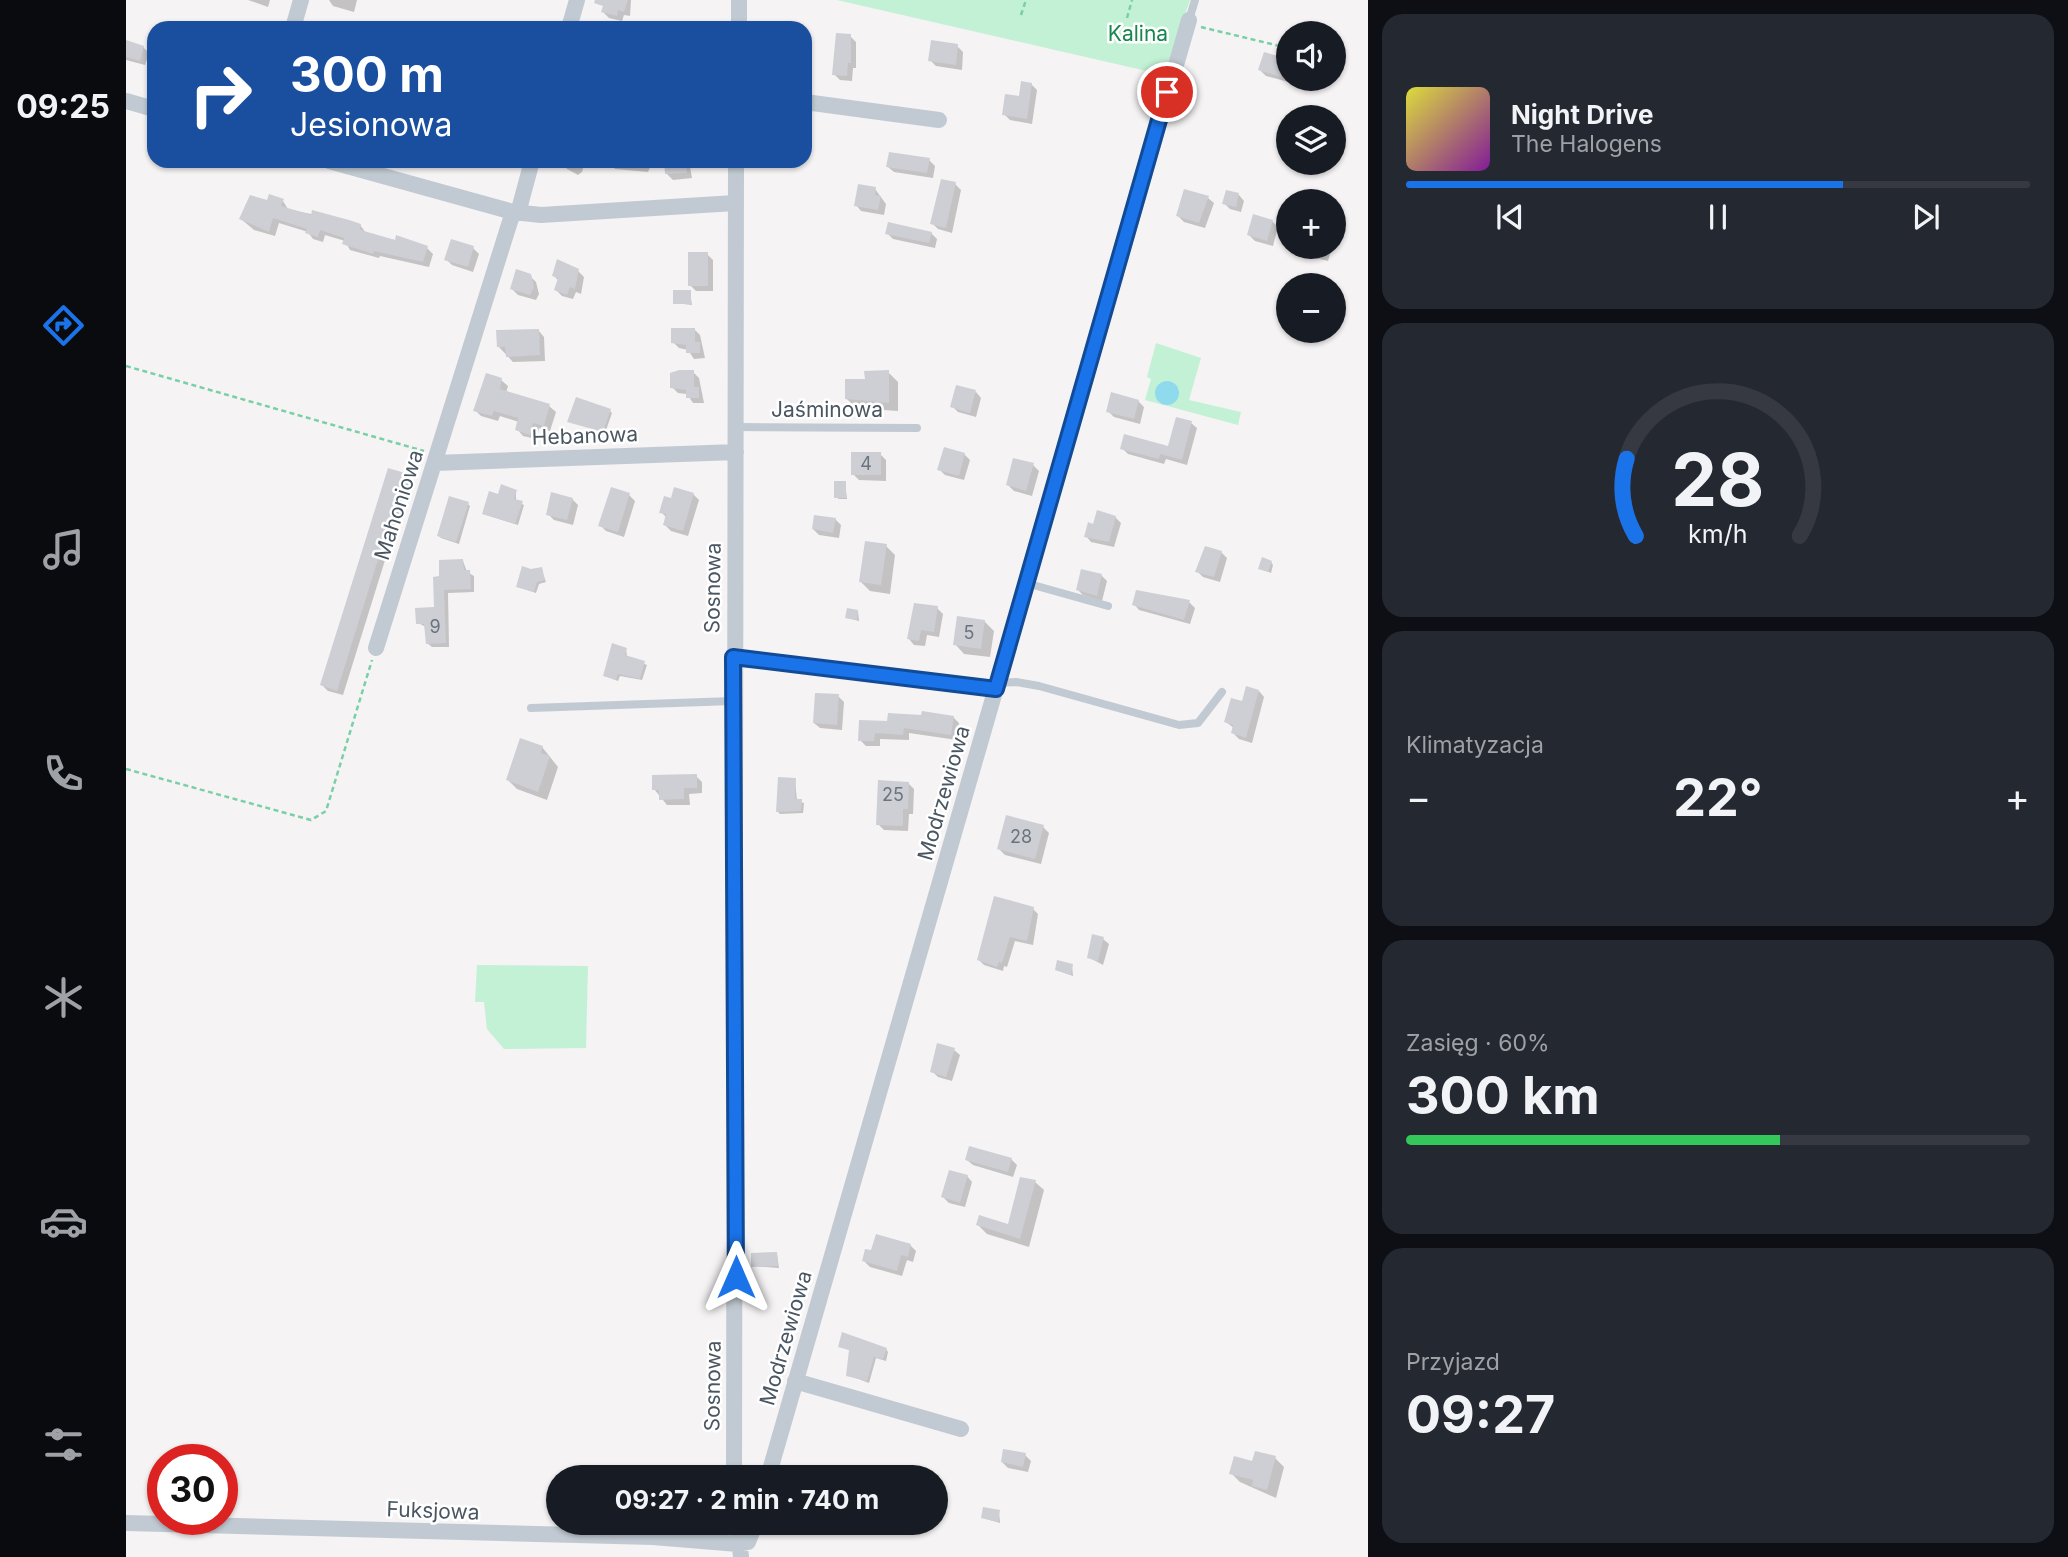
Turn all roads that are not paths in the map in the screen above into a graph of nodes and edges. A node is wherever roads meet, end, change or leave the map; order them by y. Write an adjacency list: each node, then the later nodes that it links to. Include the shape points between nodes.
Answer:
1 (301, 0): 5 (street)
2 (577, 0): 6 (street)
3 (739, 0): 7 (street)
4 (1195, 0): 8 (lane, Modrzewiowa)
5 (295, 21)
6 (571, 21)
7 (739, 21)
8 (1189, 22): 22 (street, Modrzewiowa)
9 (126, 101): 11 (street)
10 (812, 103): 12 (street)
11 (147, 107)
12 (939, 120)
13 (355, 168): 17 (street)
14 (530, 168): 17 (street, Mahoniowa)
15 (736, 168): 16 (street, Sosnowa)
16 (735, 203): 17 (street, via 541,215); 18 (street, Sosnowa)
17 (516, 212): 21 (street, Mahoniowa)
18 (736, 427): 19 (lane, Jaśminowa); 20 (street, Sosnowa)
19 (917, 428)
20 (736, 452): 21 (street, Hebanowa); 25 (street, Sosnowa)
21 (436, 459): 24 (street, Mahoniowa)
22 (1026, 583): 23 (lane); 26 (street, Modrzewiowa)
23 (1108, 606)
24 (376, 648)
25 (733, 657): 26 (lane); 28 (street, Sosnowa)
26 (997, 686): 27 (lane, via 1016,682 1039,686 1180,725 1198,723); 30 (street, Modrzewiowa)
27 (1222, 692)
28 (733, 701): 29 (lane); 32 (street, Sosnowa)
29 (531, 708)
30 (795, 1381): 31 (street); 33 (street, Modrzewiowa)
31 (961, 1429)
32 (734, 1465)
33 (771, 1465)
34 (126, 1523): 36 (street, Fuksjowa, via 653,1537)
35 (751, 1535): 36 (street)
36 (740, 1550)

